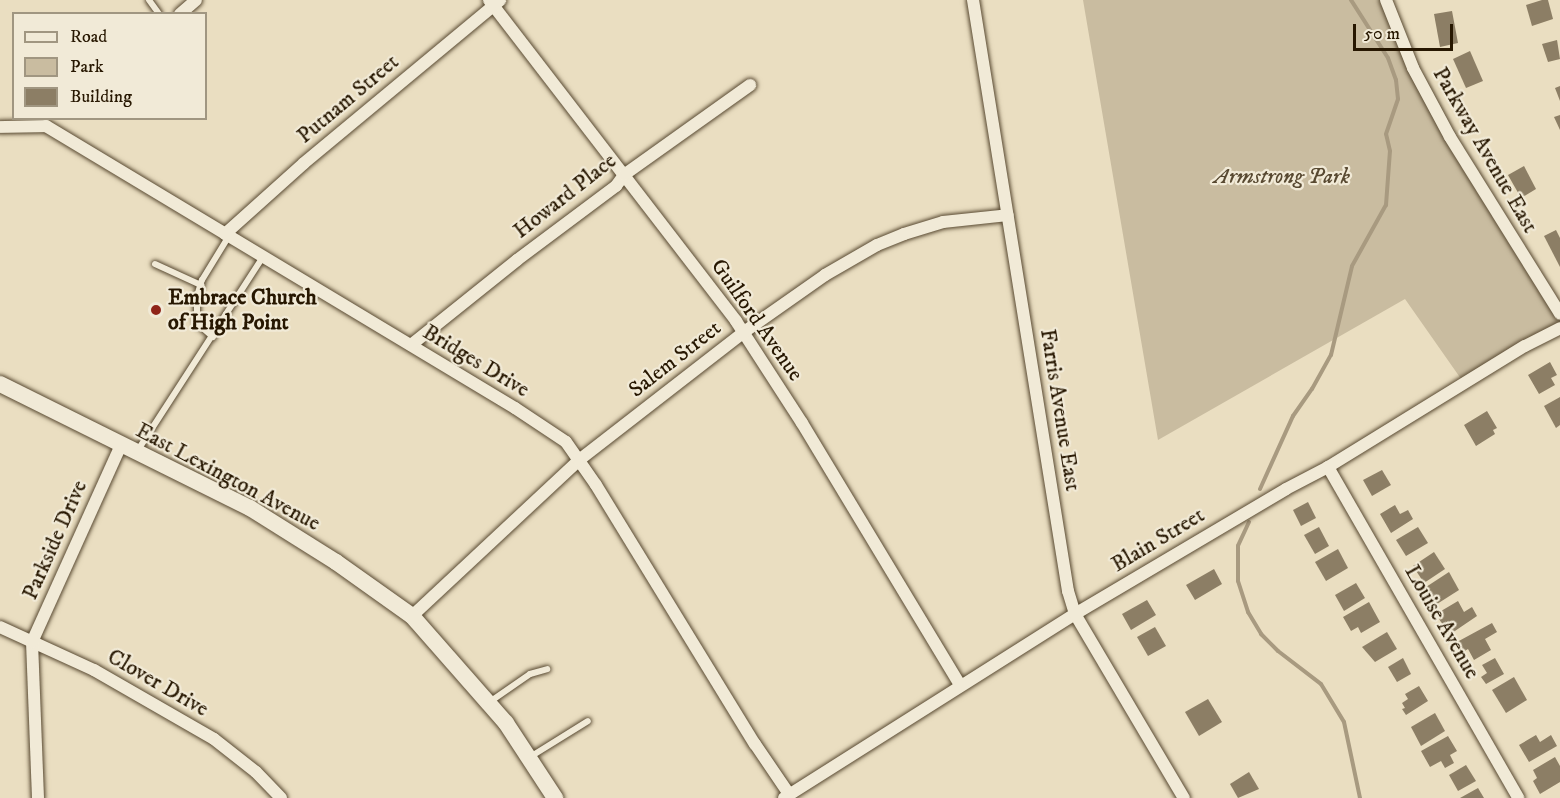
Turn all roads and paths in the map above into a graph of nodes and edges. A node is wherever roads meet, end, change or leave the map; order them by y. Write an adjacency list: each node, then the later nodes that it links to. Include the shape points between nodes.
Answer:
1 (196, 0): 5 (street)
2 (973, 0): 10 (street, Farris Avenue East)
3 (1386, 0): 15 (street, Parkway Avenue East, via 1413,68 1450,137)
4 (494, 2): 9 (street, Guilford Avenue); 11 (street, Putnam Street, via 304,163)
5 (182, 12)
6 (750, 85): 9 (street, Howard Place)
7 (50, 122): 8 (street, Bridges Drive); 11 (street, Bridges Drive)
8 (0, 127)
9 (624, 176): 17 (street, Guilford Avenue); 19 (street, Howard Place)
10 (1008, 215): 17 (street, Salem Street, via 943,222 878,245 825,275); 24 (street, Farris Avenue East, via 1068,591)
11 (227, 235): 12 (street, Bridges Drive); 14 (lane)
12 (263, 257): 18 (lane); 19 (street, Bridges Drive)
13 (155, 264): 14 (lane)
14 (201, 285): 18 (lane, via 196,323)
15 (1560, 314)
16 (1560, 328): 23 (street, Blain Street)
17 (744, 332): 22 (street, Salem Street); 29 (street, Guilford Avenue)
18 (213, 337): 21 (lane)
19 (411, 345): 22 (street, Bridges Drive, via 566,442)
20 (0, 384): 21 (main road, East Lexington Avenue)
21 (129, 448): 25 (main road, East Lexington Avenue, via 250,508); 27 (street, Parkside Drive)
22 (579, 460): 25 (street, Salem Street); 33 (street, Bridges Drive)
23 (1328, 467): 24 (street, Blain Street); 38 (street, Louise Avenue)
24 (1076, 614): 29 (street, Blain Street); 37 (street, Farris Avenue East)
25 (412, 616): 30 (main road, East Lexington Avenue)
26 (0, 627): 27 (street, Clover Drive)
27 (32, 642): 34 (street, Parkside Drive); 35 (street, Clover Drive, via 104,676 214,739)
28 (547, 669): 30 (lane, via 530,674)
29 (960, 685): 33 (street, Blain Street)
30 (489, 703): 32 (main road, East Lexington Avenue)
31 (588, 721): 32 (lane)
32 (530, 757): 36 (main road, East Lexington Avenue)
33 (786, 796)
34 (38, 798)
35 (281, 798)
36 (555, 798)
37 (1184, 798)
38 (1518, 798)

